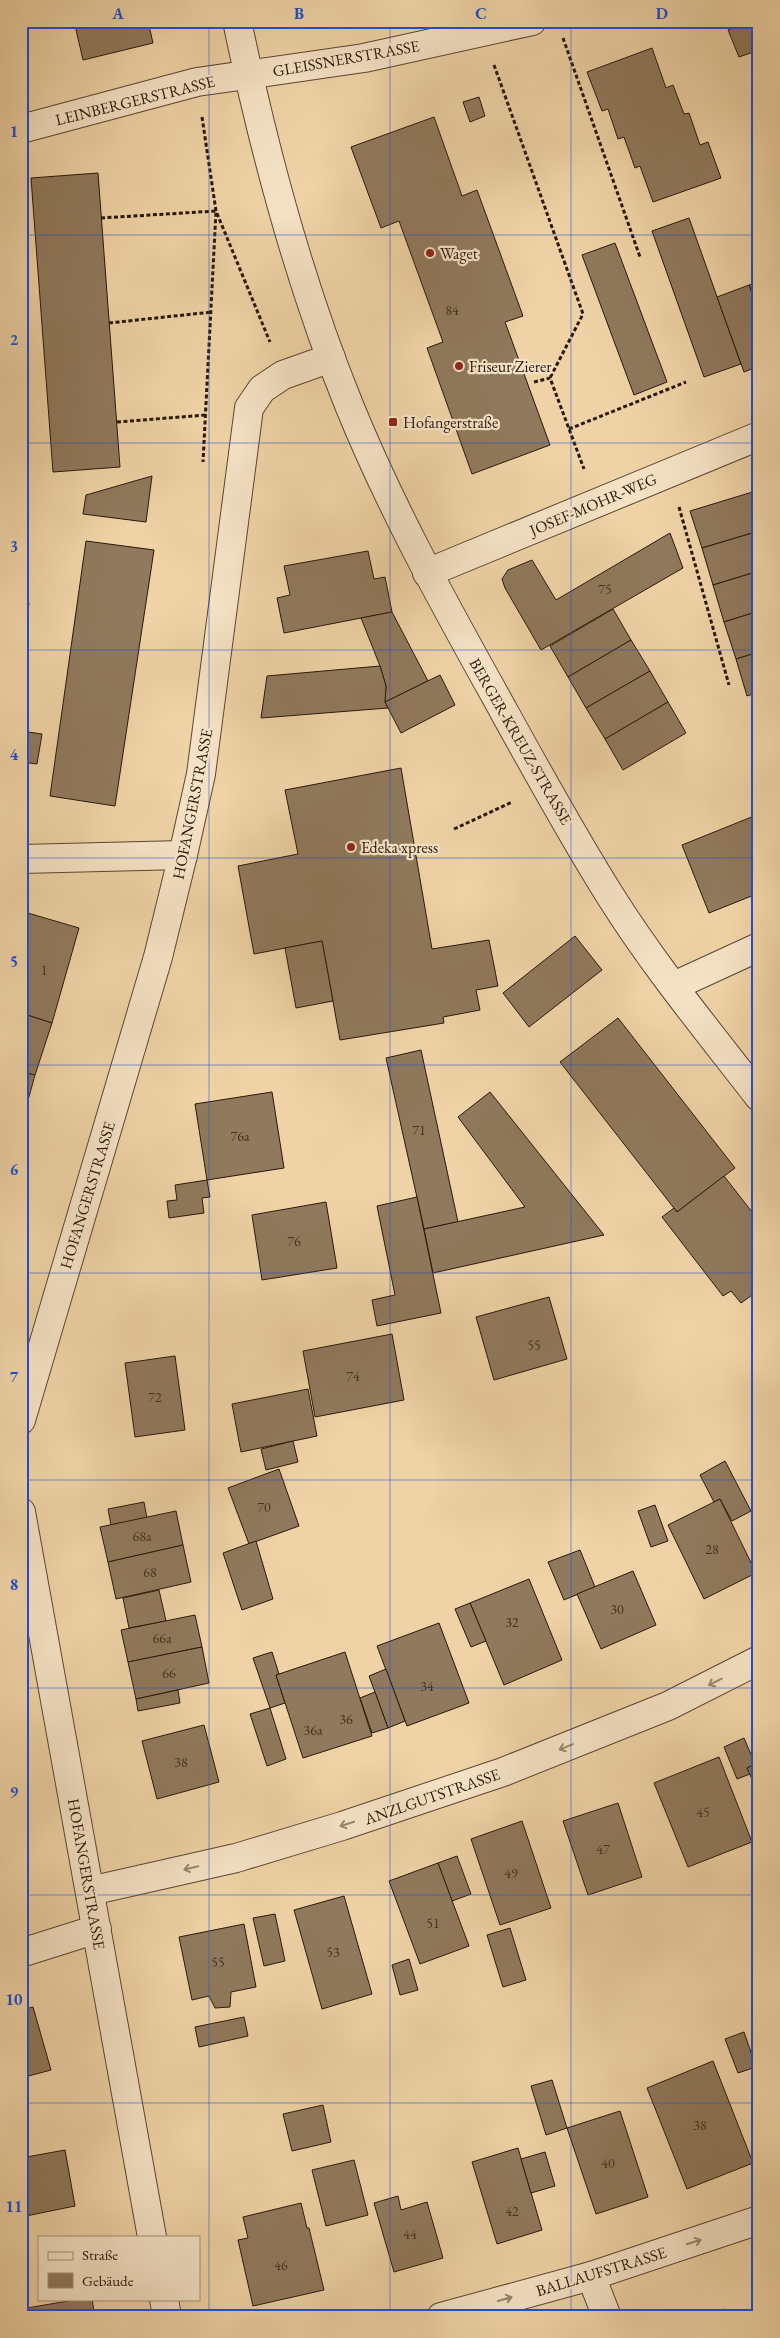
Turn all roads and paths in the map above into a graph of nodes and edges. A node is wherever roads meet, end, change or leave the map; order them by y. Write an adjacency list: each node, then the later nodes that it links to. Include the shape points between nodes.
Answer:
1 (237, 21): 5 (street)
2 (532, 21): 4 (street, GLEISSNERSTRASSE)
3 (560, 31): 10 (path)
4 (482, 32): 5 (street, GLEISSNERSTRASSE, via 364,58); 15 (path, via 583,314)
5 (248, 75): 6 (street, LEINBERGERSTRASSE); 13 (street, via 293,243)
6 (197, 82): 7 (street, LEINBERGERSTRASSE); 8 (path)
7 (21, 129)
8 (216, 211): 9 (path); 11 (path); 14 (path)
9 (101, 218)
10 (640, 257)
11 (212, 312): 12 (path); 18 (path)
12 (109, 323)
13 (331, 358): 14 (street, HOFANGERSTRASSE); 25 (street, BERGER-KREUZ-STRASSE, via 385,486)
14 (283, 375): 29 (street, HOFANGERSTRASSE, via 262,389 248,408 201,774)
15 (550, 378): 16 (path); 20 (path)
16 (534, 382)
17 (686, 382): 20 (path)
18 (206, 415): 19 (path); 22 (path)
19 (116, 422)
20 (569, 429): 24 (path)
21 (759, 436): 23 (street, JOSEF-MOHR-WEG)
22 (203, 464)
23 (669, 472): 24 (street, JOSEF-MOHR-WEG); 26 (path)
24 (596, 502): 25 (street, JOSEF-MOHR-WEG)
25 (427, 573): 32 (street, BERGER-KREUZ-STRASSE, via 536,770 612,898)
26 (729, 685)
27 (509, 803): 28 (path)
28 (454, 829)
29 (183, 855): 30 (street); 34 (street, HOFANGERSTRASSE, via 158,957)
30 (21, 859)
31 (759, 947): 32 (street)
32 (674, 986): 33 (street, BERGER-KREUZ-STRASSE)
33 (759, 1097)
34 (21, 1420)
35 (21, 1512): 37 (street, HOFANGERSTRASSE)
36 (759, 1660): 37 (street, ANZLGUTSTRASSE, one-way to 37, via 668,1706 494,1775 236,1858)
37 (90, 1891): 38 (street, HOFANGERSTRASSE)
38 (97, 1929): 39 (street); 41 (street, HOFANGERSTRASSE)
39 (21, 1953)
40 (759, 2220): 42 (street, BALLAUFSTRASSE, one-way to 40)
41 (152, 2236)
42 (591, 2276): 45 (street, BALLAUFSTRASSE, one-way to 42); 46 (street)
43 (164, 2300): 44 (street)
44 (167, 2317)
45 (441, 2317)
46 (607, 2317)

